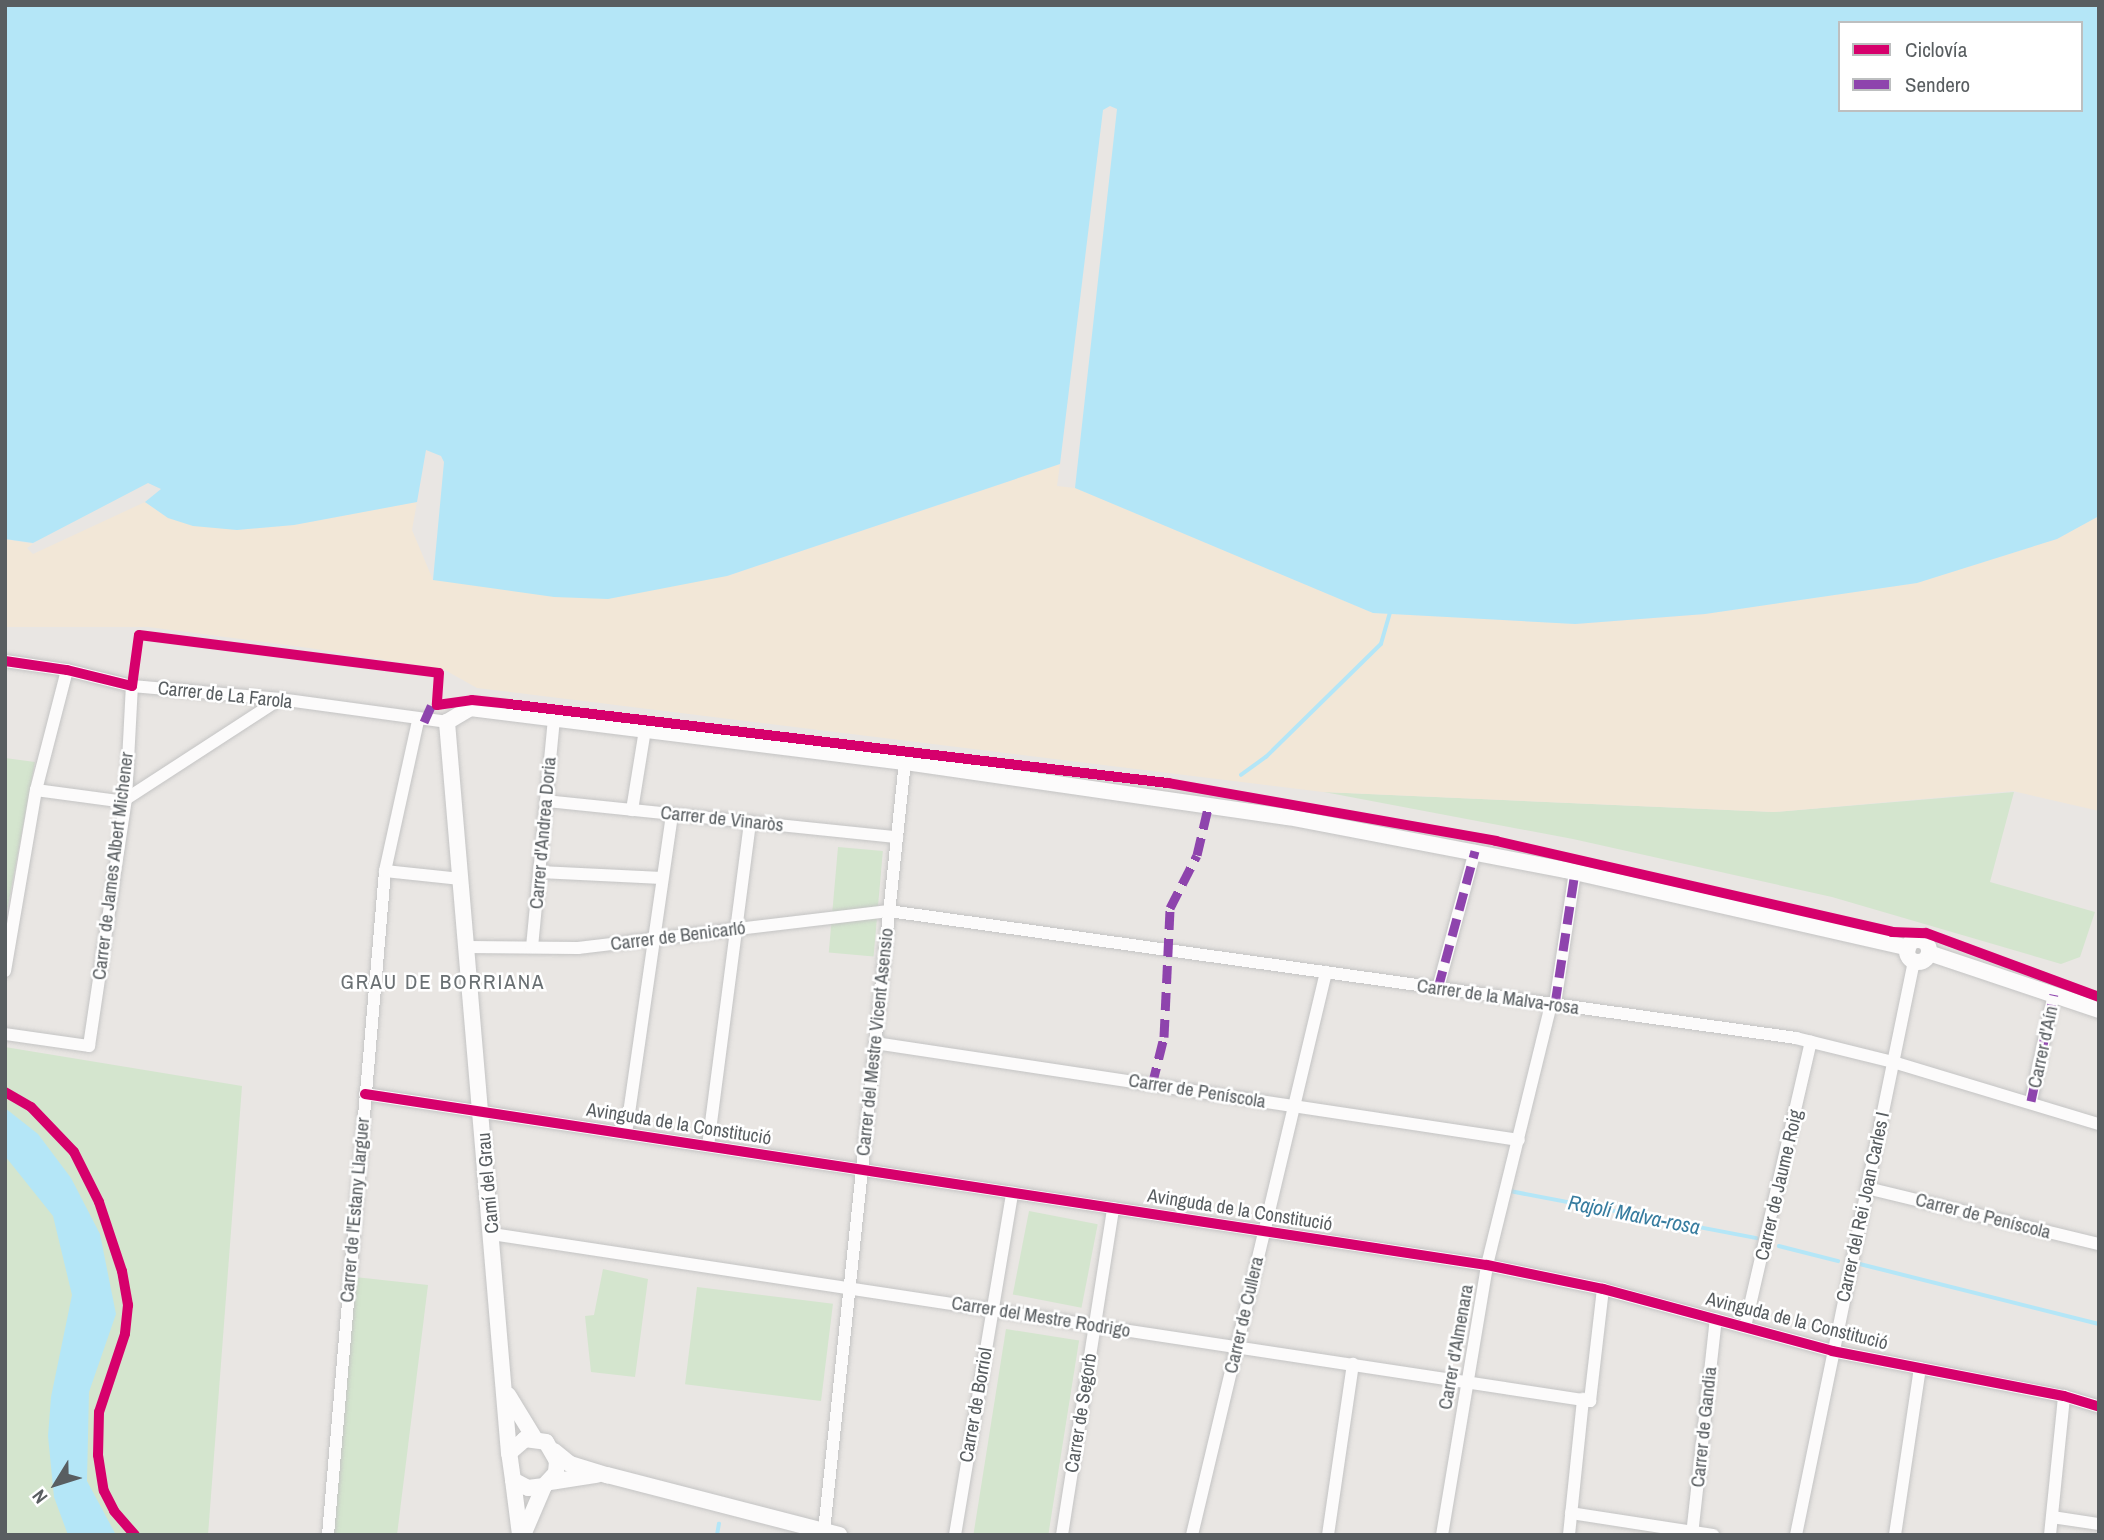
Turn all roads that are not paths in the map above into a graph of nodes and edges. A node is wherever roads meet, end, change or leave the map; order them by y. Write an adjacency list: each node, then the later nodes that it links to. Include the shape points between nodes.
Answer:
1 (5, 661): 2 (street, Carrer de La Farola)
2 (67, 670): 3 (street, Carrer de La Farola); 10 (street)
3 (132, 686): 4 (street, Carrer de La Farola); 11 (street, Carrer de James Albert Michener)
4 (280, 699): 6 (street, Carrer de La Farola); 11 (street)
5 (554, 719): 7 (street, via 470,708); 8 (street); 12 (street, Carrer d'Andrea Doria)
6 (418, 721): 7 (street, Carrer de La Farola); 18 (street, Carrer de l'Estany Llarguer)
7 (447, 722): 22 (street, Camí del Grau)
8 (645, 730): 9 (street); 13 (street)
9 (905, 762): 16 (street, Carrer del Mestre Vicent Asensio); 17 (street, via 1209,804)
10 (36, 790): 11 (street); 29 (street)
11 (125, 801): 35 (street, Carrer de James Albert Michener, via 89,1046)
12 (546, 801): 13 (street, Carrer de Vinaròs); 19 (street, Carrer d'Andrea Doria)
13 (632, 810): 14 (street, Carrer de Vinaròs)
14 (671, 814): 15 (street, Carrer de Vinaròs); 21 (street)
15 (751, 822): 16 (street, Carrer de Vinaròs); 24 (street)
16 (897, 837): 23 (street, Carrer del Mestre Vicent Asensio)
17 (1475, 851): 20 (street); 31 (street)
18 (385, 871): 22 (street); 39 (street, Carrer de l'Estany Llarguer)
19 (540, 872): 21 (street); 27 (street, Carrer d'Andrea Doria)
20 (1575, 872): 28 (street); 33 (street, Carrer d'Almenara)
21 (662, 878): 25 (street)
22 (461, 879): 26 (street, Camí del Grau)
23 (889, 911): 24 (street, Carrer de Benicarló); 30 (street, Carrer de la Malva-rosa); 37 (street, Carrer del Mestre Vicent Asensio)
24 (736, 929): 25 (street, Carrer de Benicarló); 46 (street)
25 (654, 939): 27 (street, Carrer de Benicarló); 44 (street)
26 (467, 947): 27 (street, Carrer de Benicarló); 42 (street, Camí del Grau)
27 (532, 947)
28 (1911, 954): 32 (street, via 1921,940 1929,953); 38 (street, Carrer del Rei Joan Carles I)
29 (5, 971)
30 (1326, 972): 31 (street, Carrer de la Malva-rosa); 41 (street, Carrer de Cullera)
31 (1438, 988): 33 (street, Carrer de la Malva-rosa)
32 (2054, 994): 34 (street); 40 (street, Carrer d'Aín)
33 (1553, 1004): 36 (street, Carrer de la Malva-rosa); 45 (street, Carrer d'Almenara)
34 (2099, 1010)
35 (5, 1034)
36 (1811, 1042): 38 (street, Carrer de la Malva-rosa); 60 (street, Carrer de Jaume Roig)
37 (875, 1043): 41 (street, Carrer de Peníscola); 47 (street, Carrer del Mestre Vicent Asensio)
38 (1893, 1062): 40 (street, Carrer de la Malva-rosa); 48 (street, Carrer del Rei Joan Carles I)
39 (365, 1094): 42 (street, Avinguda de la Constitució); 81 (street, Carrer de l'Estany Llarguer)
40 (2031, 1101): 43 (street, Carrer de la Malva-rosa)
41 (1294, 1106): 45 (street, Carrer de Peníscola); 51 (street, Carrer de Cullera)
42 (481, 1112): 44 (street, Avinguda de la Constitució); 52 (street, Camí del Grau)
43 (2099, 1124)
44 (626, 1134): 46 (street, Avinguda de la Constitució)
45 (1519, 1140): 54 (street, Carrer d'Almenara)
46 (708, 1146): 47 (street, Avinguda de la Constitució)
47 (862, 1170): 49 (street, Avinguda de la Constitució); 55 (street, Carrer del Mestre Vicent Asensio)
48 (1867, 1188): 53 (street, Carrer de Peníscola); 62 (street, Carrer del Rei Joan Carles I)
49 (1012, 1193): 50 (street, Avinguda de la Constitució); 57 (street, Carrer de Borriol)
50 (1114, 1208): 51 (street, Avinguda de la Constitució); 59 (street, Carrer de Segorb)
51 (1264, 1231): 54 (street, Avinguda de la Constitució); 61 (street, Carrer de Cullera)
52 (492, 1234): 55 (street, Carrer del Mestre Rodrigo); 66 (street, Camí del Grau)
53 (2099, 1244)
54 (1487, 1265): 56 (street, Avinguda de la Constitució); 65 (street, Carrer d'Almenara)
55 (849, 1288): 57 (street, Carrer del Mestre Rodrigo); 79 (street, Carrer del Mestre Vicent Asensio)
56 (1603, 1289): 58 (street, Avinguda de la Constitució); 68 (street)
57 (992, 1310): 59 (street, Carrer del Mestre Rodrigo); 83 (street, Carrer de Borriol)
58 (1716, 1319): 60 (street, Avinguda de la Constitució); 80 (street, Carrer de Gandia)
59 (1095, 1325): 61 (street, Carrer del Mestre Rodrigo); 84 (street, Carrer de Segorb)
60 (1745, 1328): 62 (street, Avinguda de la Constitució)
61 (1236, 1347): 63 (street, Carrer del Mestre Rodrigo); 85 (street, Carrer de Cullera)
62 (1832, 1351): 64 (street, Avinguda de la Constitució); 90 (street, Carrer del Rei Joan Carles I)
63 (1353, 1364): 65 (street, Carrer del Mestre Rodrigo); 86 (street)
64 (1920, 1368): 67 (street, Avinguda de la Constitució); 91 (street)
65 (1468, 1382): 68 (street, Carrer del Mestre Rodrigo); 87 (street, Carrer d'Almenara)
66 (506, 1393): 70 (street, Camí del Grau); 72 (street, Camí del Grau)
67 (2064, 1396): 69 (street, Avinguda de la Constitució); 77 (street)
68 (1587, 1400): 76 (street)
69 (2099, 1408)
70 (535, 1439): 71 (street); 72 (street, via 525,1439)
71 (554, 1451): 73 (street, via 570,1464); 75 (street, via 557,1461)
72 (509, 1453): 74 (street)
73 (607, 1475): 75 (street); 79 (street)
74 (513, 1480): 75 (street, via 528,1489); 82 (street)
75 (547, 1484): 82 (street)
76 (1571, 1513): 80 (street); 88 (street)
77 (2052, 1517): 78 (street); 92 (street)
78 (2099, 1524)
79 (831, 1533)
80 (1692, 1533): 89 (street)
81 (328, 1535)
82 (521, 1535)
83 (954, 1535)
84 (1062, 1535)
85 (1192, 1535)
86 (1328, 1535)
87 (1442, 1535)
88 (1569, 1535)
89 (1713, 1535)
90 (1796, 1535)
91 (1895, 1535)
92 (2050, 1535)

